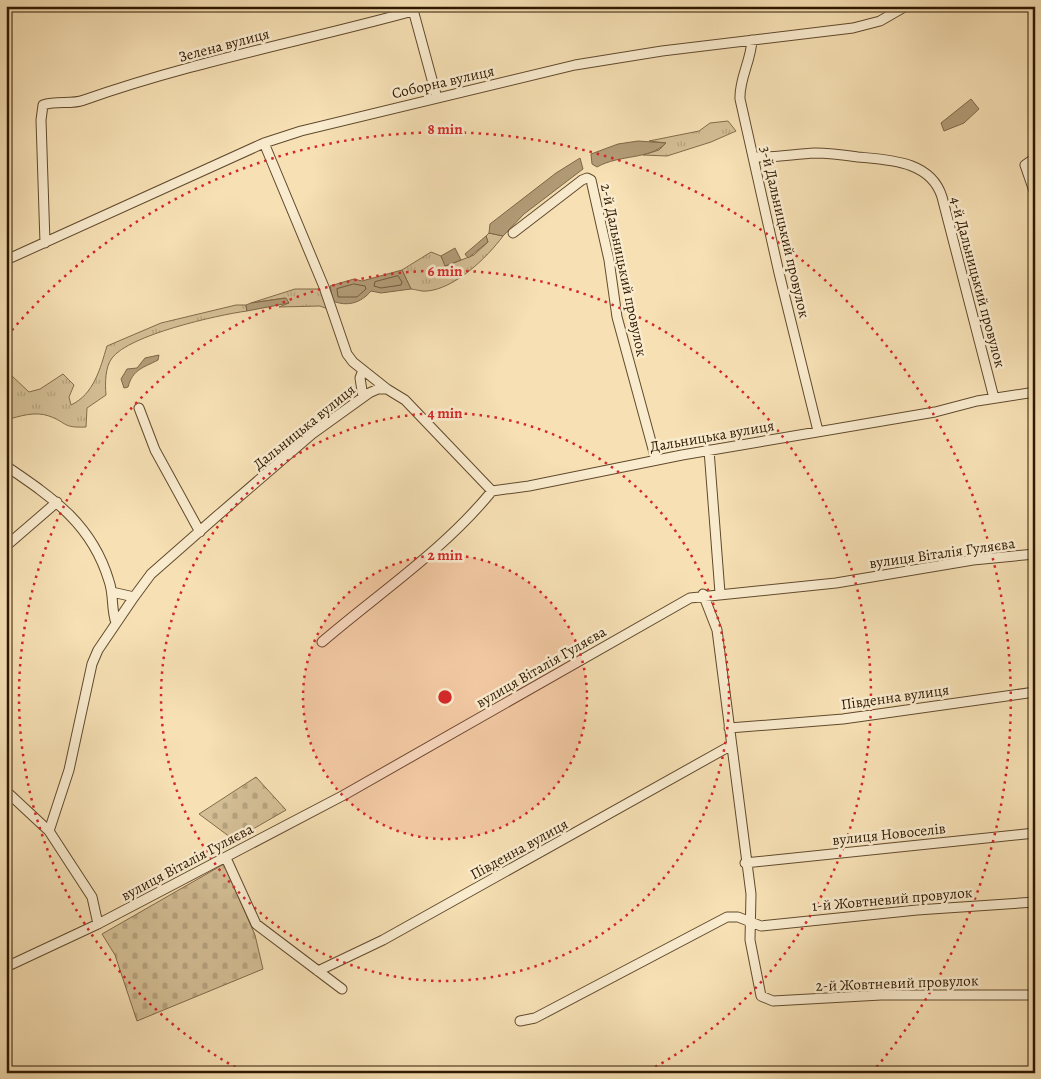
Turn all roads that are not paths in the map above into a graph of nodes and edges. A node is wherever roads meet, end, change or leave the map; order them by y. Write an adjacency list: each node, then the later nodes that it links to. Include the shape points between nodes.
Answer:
1 (906, 6): 3 (street, Соборна вулиця, via 880,21 853,28)
2 (412, 9): 4 (street); 10 (street, Зелена вулиця, via 137,82 82,101 44,106 41,120)
3 (752, 40): 4 (street, Соборна вулиця, via 575,65); 6 (street, 3-й Дальницький провулок, via 740,93)
4 (437, 98): 5 (street, Соборна вулиця, via 329,123)
5 (264, 143): 10 (street, Соборна вулиця); 12 (street, via 324,287 347,354)
6 (753, 157): 16 (street, 4-й Дальницький провулок, via 818,153 890,160 917,168 932,177 942,197); 18 (street, 3-й Дальницький провулок)
7 (1035, 158): 8 (street, via 1025,164)
8 (1035, 194)
9 (512, 232): 20 (street, 2-й Дальницький провулок, via 582,180 591,180 609,260 617,316)
10 (45, 243): 11 (street, Соборна вулиця)
11 (6, 260)
12 (363, 370): 13 (street); 15 (street, via 360,378)
13 (387, 389): 15 (street, Дальницька вулиця, via 374,390); 22 (street, via 405,400)
14 (1035, 392): 16 (street, Дальницька вулиця)
15 (363, 397): 24 (street, Дальницька вулиця, via 312,434)
16 (994, 398): 18 (street, Дальницька вулиця, via 935,412)
17 (139, 408): 24 (street, via 155,450)
18 (818, 431): 19 (street, Дальницька вулиця)
19 (709, 450): 20 (street, Дальницька вулиця); 28 (street)
20 (656, 460): 22 (street, Дальницька вулиця, via 539,485)
21 (6, 466): 23 (street)
22 (492, 491): 32 (street, via 395,584)
23 (57, 502): 25 (street); 27 (street, via 87,533)
24 (200, 532): 30 (street, Дальницька вулиця, via 151,574)
25 (6, 546)
26 (1035, 554): 28 (street, вулиця Віталія Гуляєва, via 973,560 836,583)
27 (112, 592): 30 (street); 31 (street)
28 (720, 593): 29 (street, вулиця Віталія Гуляєва)
29 (704, 594): 34 (street, via 717,630); 39 (street, вулиця Віталія Гуляєва, via 690,598 344,795)
30 (134, 597): 31 (street, Дальницька вулиця)
31 (116, 623): 37 (street, Дальницька вулиця, via 92,664 69,770)
32 (322, 642)
33 (1035, 692): 34 (street, Південна вулиця, via 843,718)
34 (729, 728): 35 (street)
35 (730, 746): 40 (street); 45 (street, Південна вулиця, via 383,940)
36 (6, 791): 37 (street)
37 (49, 831): 43 (street, via 92,897)
38 (1035, 833): 40 (street, вулиця Новоселів)
39 (226, 858): 43 (street, вулиця Віталія Гуляєва); 45 (street, via 256,924)
40 (746, 863): 42 (street)
41 (1035, 902): 42 (street, 1-й Жовтневий провулок, via 761,926)
42 (751, 923): 47 (street, 2-й Жовтневий провулок, via 750,940 761,996 773,1001 881,995); 48 (street, via 738,917 720,919 534,1018)
43 (98, 924): 44 (street)
44 (6, 967)
45 (318, 971): 46 (street)
46 (342, 989)
47 (1035, 995)
48 (520, 1021)

